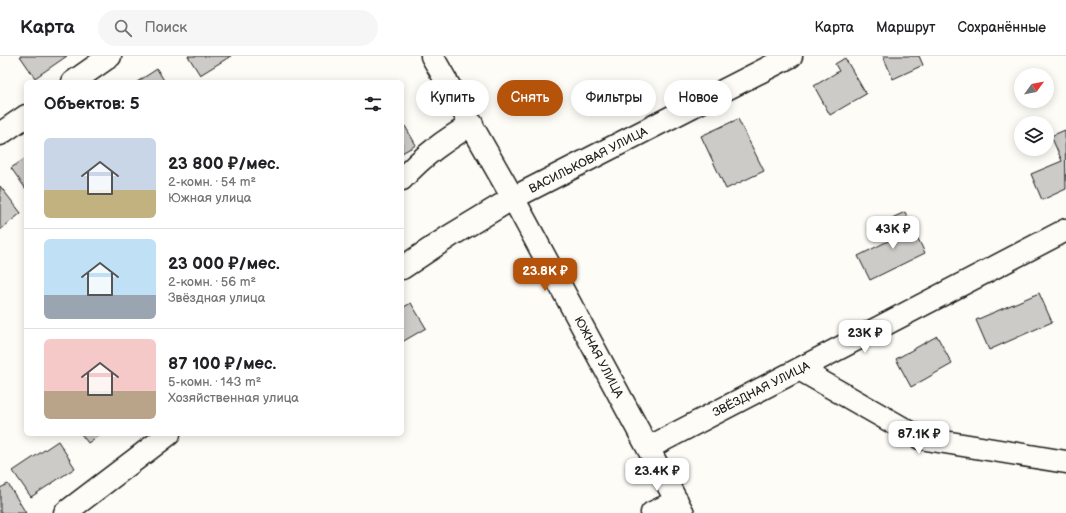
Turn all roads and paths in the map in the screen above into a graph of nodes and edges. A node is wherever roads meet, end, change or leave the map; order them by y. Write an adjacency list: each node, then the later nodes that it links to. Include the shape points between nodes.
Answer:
1 (110, 56): 4 (street)
2 (432, 56): 6 (street, ЮЖНАЯ УЛИЦА)
3 (791, 56): 9 (street, ВАСИЛЬКОВАЯ УЛИЦА)
4 (76, 80)
5 (24, 117): 7 (street)
6 (472, 124): 8 (street, via 440,144); 9 (street, ЮЖНАЯ УЛИЦА)
7 (0, 134)
8 (404, 177)
9 (513, 198): 11 (street, ВАСИЛЬКОВАЯ УЛИЦА); 14 (street, ЮЖНАЯ УЛИЦА)
10 (1066, 230): 12 (street, ЗВЁЗДНАЯ УЛИЦА)
11 (404, 267)
12 (799, 369): 14 (street, ЗВЁЗДНАЯ УЛИЦА); 15 (street, via 920,438)
13 (166, 436): 17 (street)
14 (648, 448): 16 (street, ЮЖНАЯ УЛИЦА)
15 (1066, 462)
16 (680, 507): 18 (street)
17 (65, 513)
18 (652, 513)

